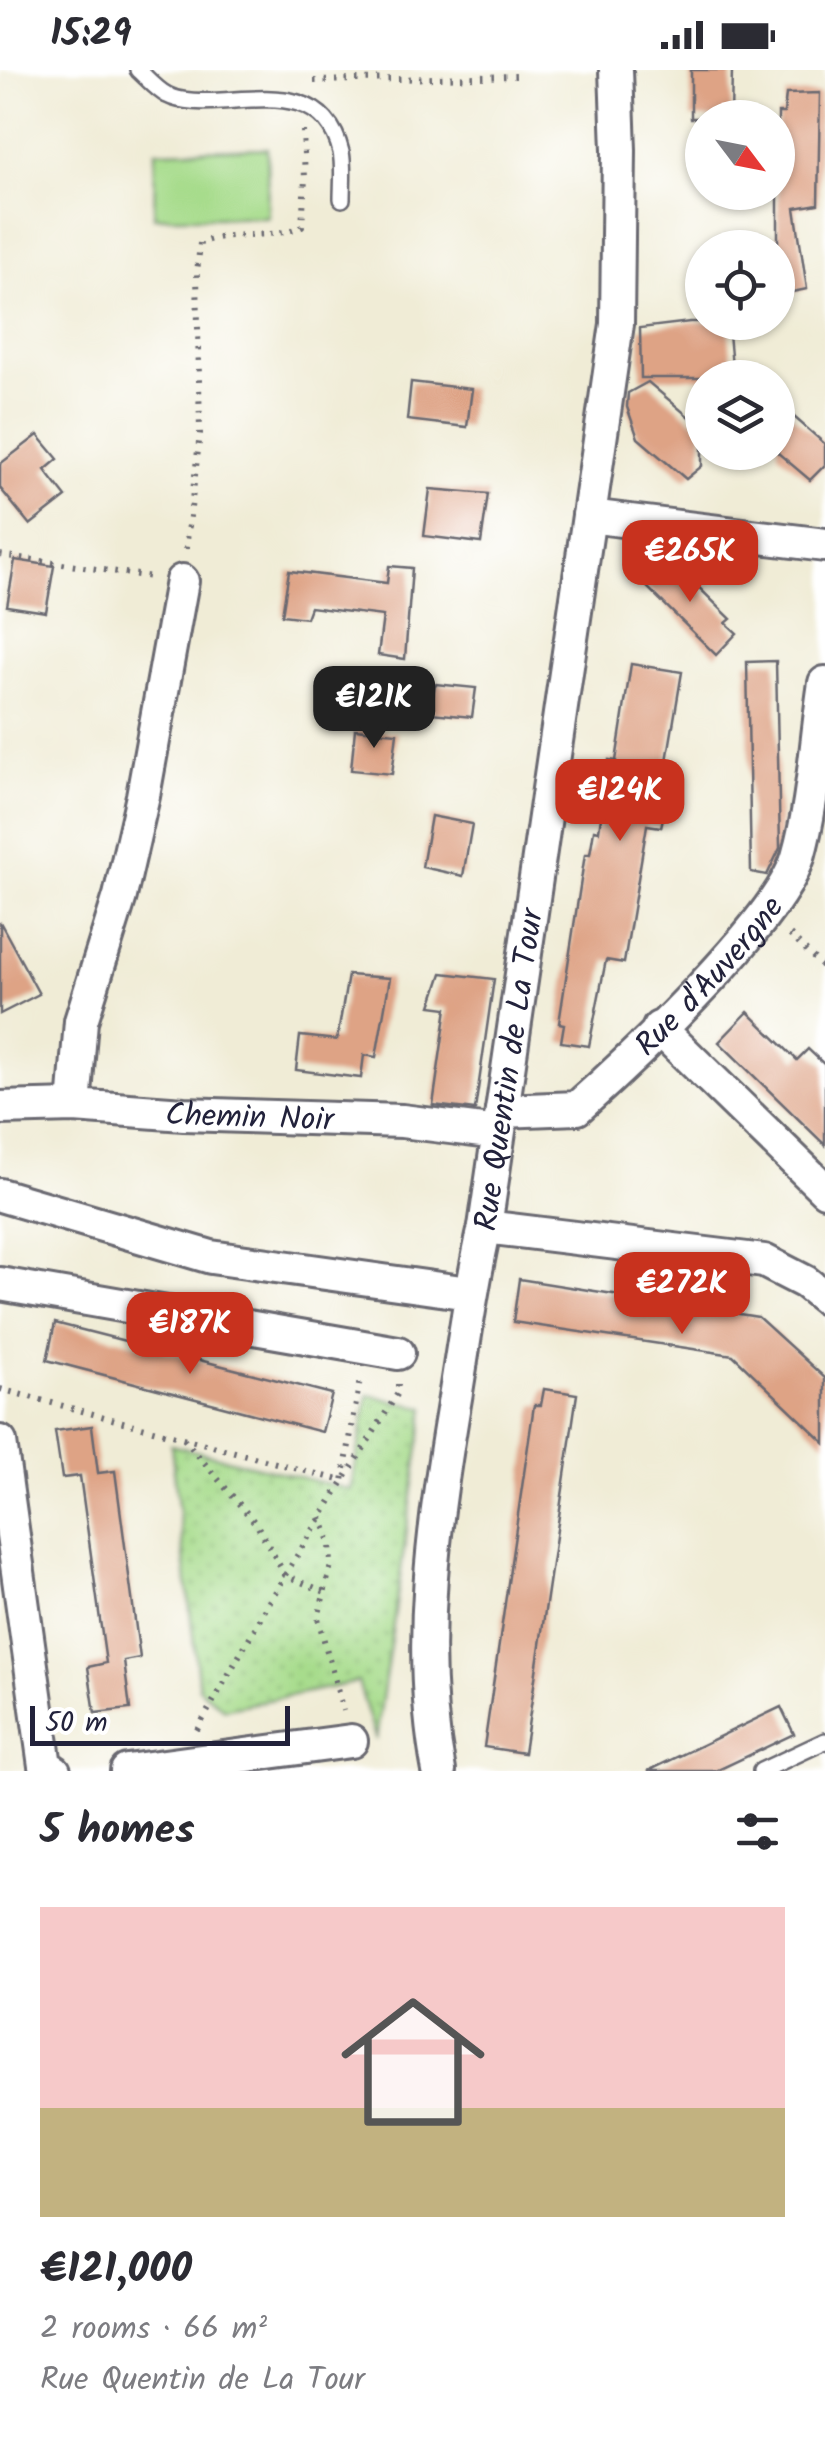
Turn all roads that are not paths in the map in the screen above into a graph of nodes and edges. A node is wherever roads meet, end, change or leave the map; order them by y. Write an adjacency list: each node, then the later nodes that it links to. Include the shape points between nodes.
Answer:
1 (138, 70): 3 (lane, via 167,96 202,102 279,97 316,110 341,154)
2 (616, 70): 4 (street, Rue Quentin de La Tour, via 617,324)
3 (342, 199)
4 (589, 516): 5 (street); 12 (street, Rue Quentin de La Tour)
5 (825, 545)
6 (182, 581): 10 (street, via 120,896 81,1021)
7 (825, 683): 8 (street, Rue d'Auvergne)
8 (820, 746): 9 (street, Rue d'Auvergne, via 797,860 766,912)
9 (660, 1028): 12 (street, Rue d'Auvergne, via 578,1108); 13 (street)
10 (74, 1106): 11 (street, Chemin Noir); 12 (street, Chemin Noir)
11 (0, 1108)
12 (500, 1122): 15 (street, Rue Quentin de La Tour)
13 (825, 1190)
14 (0, 1195): 17 (street, via 211,1257)
15 (485, 1227): 17 (street, Rue Quentin de La Tour); 18 (street, via 764,1262)
16 (0, 1284): 19 (street)
17 (469, 1292): 25 (street, Rue Quentin de La Tour, via 427,1614)
18 (825, 1298)
19 (398, 1354)
20 (0, 1442): 23 (street, via 45,1766)
21 (825, 1740): 26 (lane)
22 (351, 1741): 24 (street)
23 (54, 1771)
24 (127, 1771)
25 (439, 1771)
26 (761, 1771)

